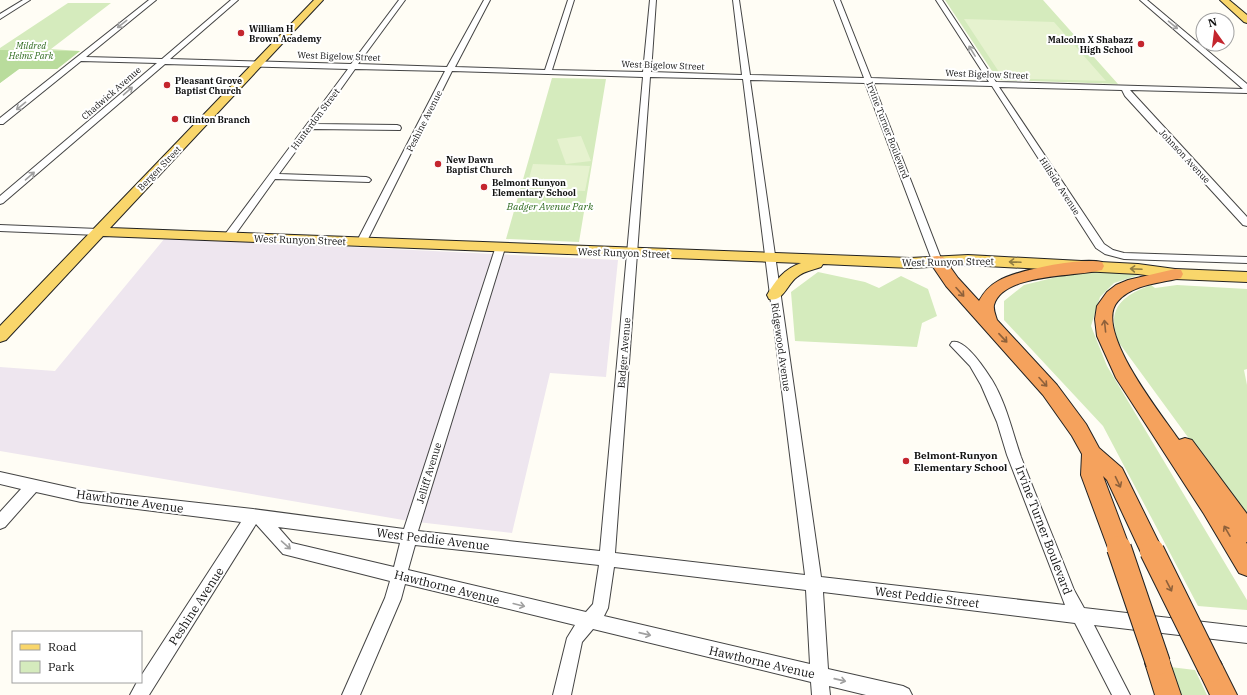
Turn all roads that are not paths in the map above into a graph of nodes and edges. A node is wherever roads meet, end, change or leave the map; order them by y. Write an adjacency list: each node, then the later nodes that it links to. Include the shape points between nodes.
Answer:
1 (27, 0): 14 (street)
2 (153, 0): 16 (street, one-way to 16)
3 (235, 0): 17 (street, Chadwick Avenue)
4 (319, 0): 18 (main road, Bergen Street)
5 (402, 0): 19 (street, Hunterdon Street)
6 (487, 0): 20 (street, Peshine Avenue)
7 (570, 0): 21 (street)
8 (653, 0): 22 (street, Badger Avenue)
9 (736, 0): 23 (street, Ridgewood Avenue)
10 (837, 0): 24 (street, Irvine Turner Boulevard)
11 (939, 0): 25 (street, Hillside Avenue, one-way to 11)
12 (1143, 0): 27 (street, one-way to 27)
13 (1224, 0): 15 (main road)
14 (0, 17)
15 (1246, 19)
16 (79, 59): 17 (street, West Bigelow Street); 29 (street, one-way to 29)
17 (163, 61): 18 (street, West Bigelow Street); 34 (street, Chadwick Avenue, one-way to 17)
18 (258, 64): 19 (street, West Bigelow Street); 37 (main road, Bergen Street)
19 (354, 66): 20 (street, West Bigelow Street); 30 (street, Hunterdon Street)
20 (450, 69): 21 (street, West Bigelow Street); 39 (street, Peshine Avenue)
21 (548, 71): 22 (street, West Bigelow Street)
22 (646, 74): 23 (street, West Bigelow Street); 41 (street, Badger Avenue)
23 (745, 77): 24 (street, West Bigelow Street); 42 (street, Ridgewood Avenue)
24 (869, 81): 25 (street, West Bigelow Street); 45 (street, Irvine Turner Boulevard)
25 (993, 84): 26 (street, West Bigelow Street); 44 (street, Hillside Avenue, via 1098,244 1104,249 1124,256)
26 (1125, 88): 28 (street, West Bigelow Street); 35 (street, Johnson Avenue)
27 (1247, 88)
28 (1247, 91)
29 (0, 122)
30 (310, 126): 31 (street); 32 (street, Hunterdon Street)
31 (397, 128)
32 (273, 176): 33 (street); 38 (street, Hunterdon Street)
33 (366, 180)
34 (0, 202)
35 (1247, 222)
36 (0, 228): 37 (street, West Runyon Street)
37 (98, 232): 38 (main road, West Runyon Street); 51 (main road, Bergen Street)
38 (228, 237): 39 (main road, West Runyon Street)
39 (362, 242): 40 (main road, West Runyon Street)
40 (500, 248): 41 (main road, West Runyon Street); 60 (street, Jelliff Avenue)
41 (632, 253): 42 (main road, West Runyon Street); 61 (street, Badger Avenue)
42 (770, 258): 43 (main road, West Runyon Street); 49 (street, Ridgewood Avenue)
43 (829, 260): 45 (main road, West Runyon Street, via 910,263); 49 (main road, via 792,272)
44 (1247, 260)
45 (936, 261): 46 (main road, West Runyon Street, one-way to 45, via 974,260); 50 (highway, one-way to 50)
46 (1096, 266): 47 (main road, West Runyon Street, one-way to 46, via 1147,269); 50 (highway, via 1049,270 1000,287 987,300 985,312)
47 (1175, 274): 48 (main road, West Runyon Street); 53 (highway, one-way to 47, via 1105,329 1104,314 1108,302 1129,284)
48 (1247, 276)
49 (774, 295): 64 (street, Ridgewood Avenue)
50 (989, 323): 54 (highway, one-way to 54, via 1050,390)
51 (0, 336)
52 (956, 345): 65 (street, Irvine Turner Boulevard, via 974,363 987,383 1068,595)
53 (1119, 362): 59 (highway, via 1135,379); 62 (highway, one-way to 53, via 1123,373)
54 (1092, 454): 75 (highway, bridge, via 1092,475); 76 (highway, one-way to 76, bridge, via 1115,474)
55 (0, 478): 56 (street, Hawthorne Avenue)
56 (33, 486): 57 (street, Hawthorne Avenue, via 81,496); 58 (street)
57 (256, 517): 60 (street, West Peddie Avenue); 63 (street, Hawthorne Avenue, one-way to 63, via 288,549); 69 (street, Peshine Avenue)
58 (0, 522)
59 (1247, 532)
60 (409, 537): 61 (street, West Peddie Avenue); 63 (street, Jelliff Avenue)
61 (607, 558): 64 (street, West Peddie Street); 66 (street, Badger Avenue, via 603,599 600,608)
62 (1247, 565)
63 (399, 576): 66 (street, Hawthorne Avenue, one-way to 66); 70 (street, Jelliff Avenue, via 393,599)
64 (814, 583): 65 (street, West Peddie Street); 68 (street, Ridgewood Avenue)
65 (1080, 615): 67 (street, West Peddie Street); 74 (street, Irvine Turner Boulevard)
66 (588, 621): 68 (street, Hawthorne Avenue, one-way to 68); 71 (street, Badger Avenue, via 575,638)
67 (1247, 635)
68 (820, 675): 72 (street, Ridgewood Avenue); 73 (street, Hawthorne Avenue, one-way to 73)
69 (139, 695)
70 (351, 695)
71 (562, 695)
72 (821, 695)
73 (903, 695)
74 (1121, 695)
75 (1168, 695)
76 (1224, 695)

